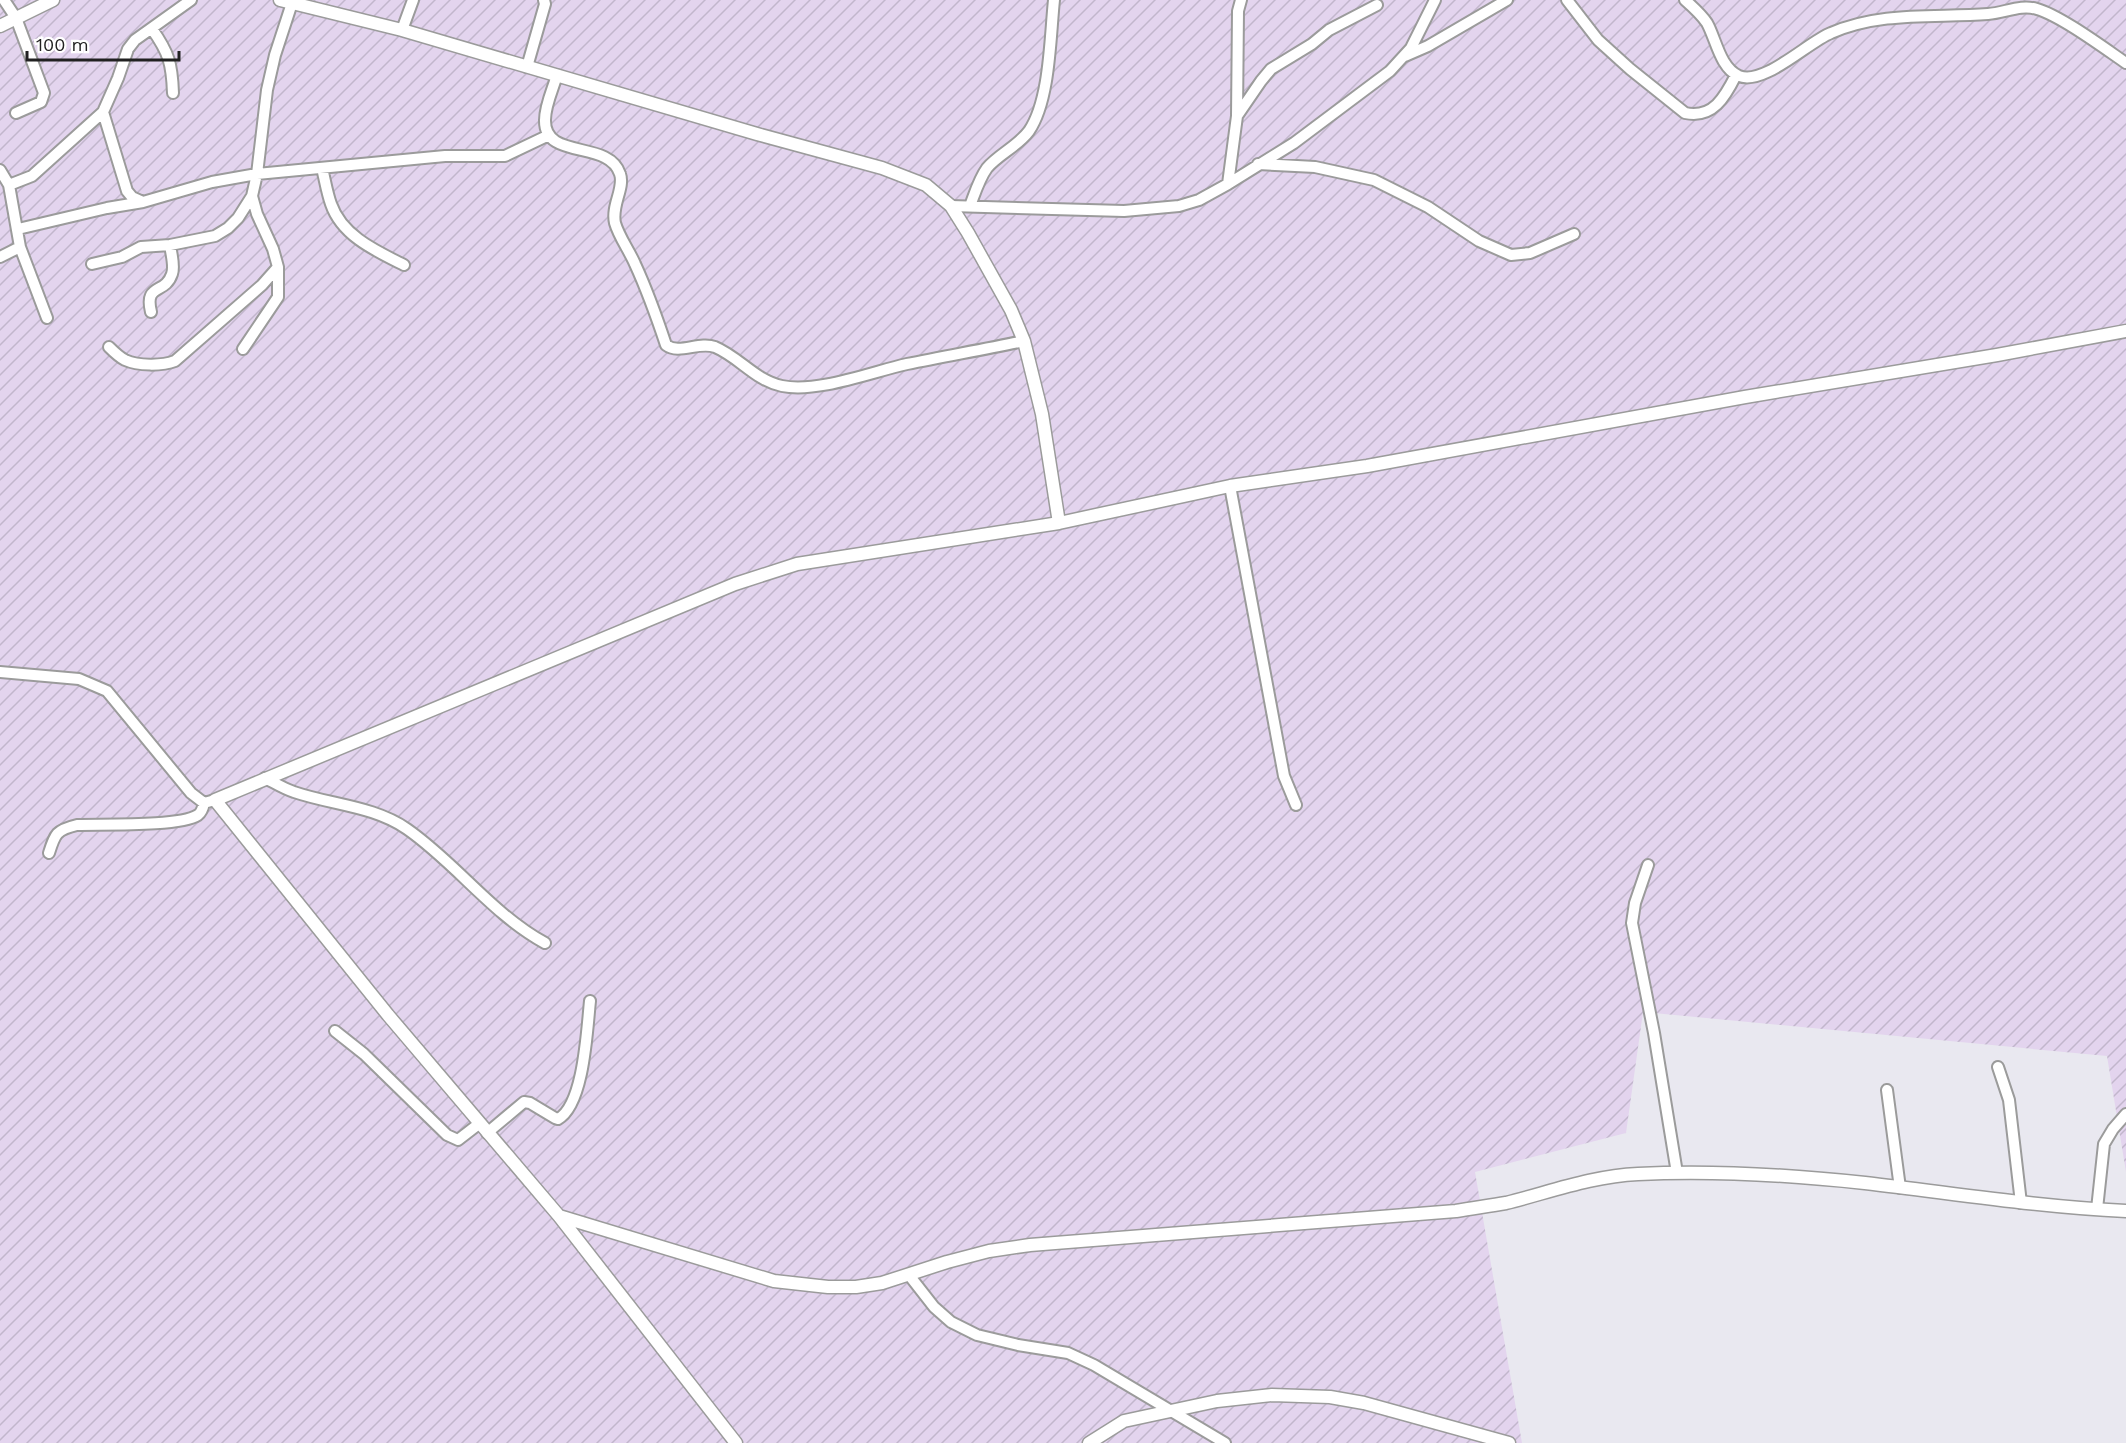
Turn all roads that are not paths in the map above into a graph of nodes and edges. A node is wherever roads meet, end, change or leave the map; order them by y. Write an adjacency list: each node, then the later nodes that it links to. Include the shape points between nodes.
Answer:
1 (4, 0): 15 (street)
2 (53, 0): 15 (street)
3 (191, 0): 17 (street)
4 (279, 0): 13 (street)
5 (413, 0): 18 (street)
6 (1054, 0): 38 (street, via 1044,92 1035,118 1022,139 988,167)
7 (1241, 0): 27 (street)
8 (1435, 0): 19 (street)
9 (1507, 0): 19 (street)
10 (1567, 0): 23 (street, via 1616,57 1685,113 1708,111 1726,93)
11 (1685, 0): 23 (street, via 1706,21)
12 (548, 1): 21 (street)
13 (292, 3): 18 (street); 32 (street, via 267,90)
14 (1377, 5): 27 (street, via 1329,30 1271,69)
15 (15, 18): 16 (street); 26 (street, via 44,93 41,102)
16 (0, 26)
17 (152, 29): 24 (street, via 169,56); 25 (street, via 128,49)
18 (402, 30): 21 (street)
19 (1405, 56): 29 (street, via 1321,124)
20 (2126, 63): 23 (street, via 2044,11 2025,7 1989,14 1871,20 1828,34 1763,74 1744,78)
21 (527, 67): 22 (street)
22 (557, 75): 28 (street, via 545,119); 37 (street, via 882,168 926,185)
23 (1736, 75)
24 (173, 93)
25 (103, 111): 34 (street, via 32,176); 36 (street, via 127,191)
26 (16, 113)
27 (1237, 116): 33 (street)
28 (549, 135): 30 (street, via 505,156 445,156); 50 (street, via 566,146 599,154 620,172 614,220 666,345 674,349 712,346 767,382 794,388)
29 (1257, 164): 33 (street); 40 (street, via 1315,167 1374,180 1428,207 1479,242 1511,255 1530,253)
30 (322, 168): 32 (street); 45 (street, via 331,204 349,232)
31 (0, 170): 34 (street)
32 (257, 174): 35 (street); 36 (street)
33 (1228, 184): 38 (street, via 1189,204 1124,211)
34 (9, 185): 39 (street)
35 (252, 196): 41 (street, via 238,218 215,236); 46 (street)
36 (142, 202): 39 (street)
37 (951, 206): 38 (street); 50 (street, via 993,275)
38 (970, 206)
39 (18, 229): 42 (street)
40 (1574, 234)
41 (170, 245): 44 (street, via 141,247 122,257); 47 (street, via 173,272 168,282 149,295)
42 (20, 248): 43 (street); 48 (street)
43 (0, 257)
44 (92, 264)
45 (404, 265)
46 (278, 267): 51 (street, via 175,361 137,363); 52 (street, via 278,297)
47 (151, 312)
48 (47, 318)
49 (2126, 331): 53 (street, via 1367,466)
50 (1024, 341): 54 (street, via 1042,414)
51 (109, 347)
52 (243, 349)
53 (1230, 486): 54 (street); 58 (street, via 1284,776)
54 (1059, 523): 56 (street, via 797,564 768,572)
55 (0, 672): 57 (street, via 79,679 107,691 191,793)
56 (265, 778): 57 (street); 61 (street, via 294,792 368,811 399,824 505,916)
57 (209, 802): 59 (street, via 196,816 177,822 66,827 56,833); 67 (street)
58 (1296, 805)
59 (49, 853)
60 (1648, 865): 68 (street, via 1632,923)
61 (545, 943)
62 (590, 1001): 67 (street, via 576,1096 566,1114 558,1119 524,1102)
63 (335, 1031): 67 (street, via 447,1135 458,1140)
64 (1998, 1068): 70 (street, via 2009,1100)
65 (1887, 1090): 69 (street)
66 (2126, 1114): 71 (street, via 2104,1144)
67 (484, 1128): 73 (street)
68 (1677, 1173): 69 (street, via 1801,1177); 74 (street, via 1595,1179 1505,1203 1456,1211 1030,1245 978,1254)
69 (1900, 1188): 70 (street)
70 (2020, 1203): 71 (street)
71 (2097, 1209): 72 (street)
72 (2126, 1211)
73 (559, 1216): 74 (street, via 774,1281 856,1287); 76 (street)
74 (909, 1275): 75 (street, via 951,1322 976,1335 1068,1353)
75 (1172, 1410): 77 (street, via 1124,1421); 78 (street); 79 (street, via 1272,1395 1330,1397)
76 (736, 1443)
77 (1089, 1443)
78 (1225, 1443)
79 (1509, 1443)

